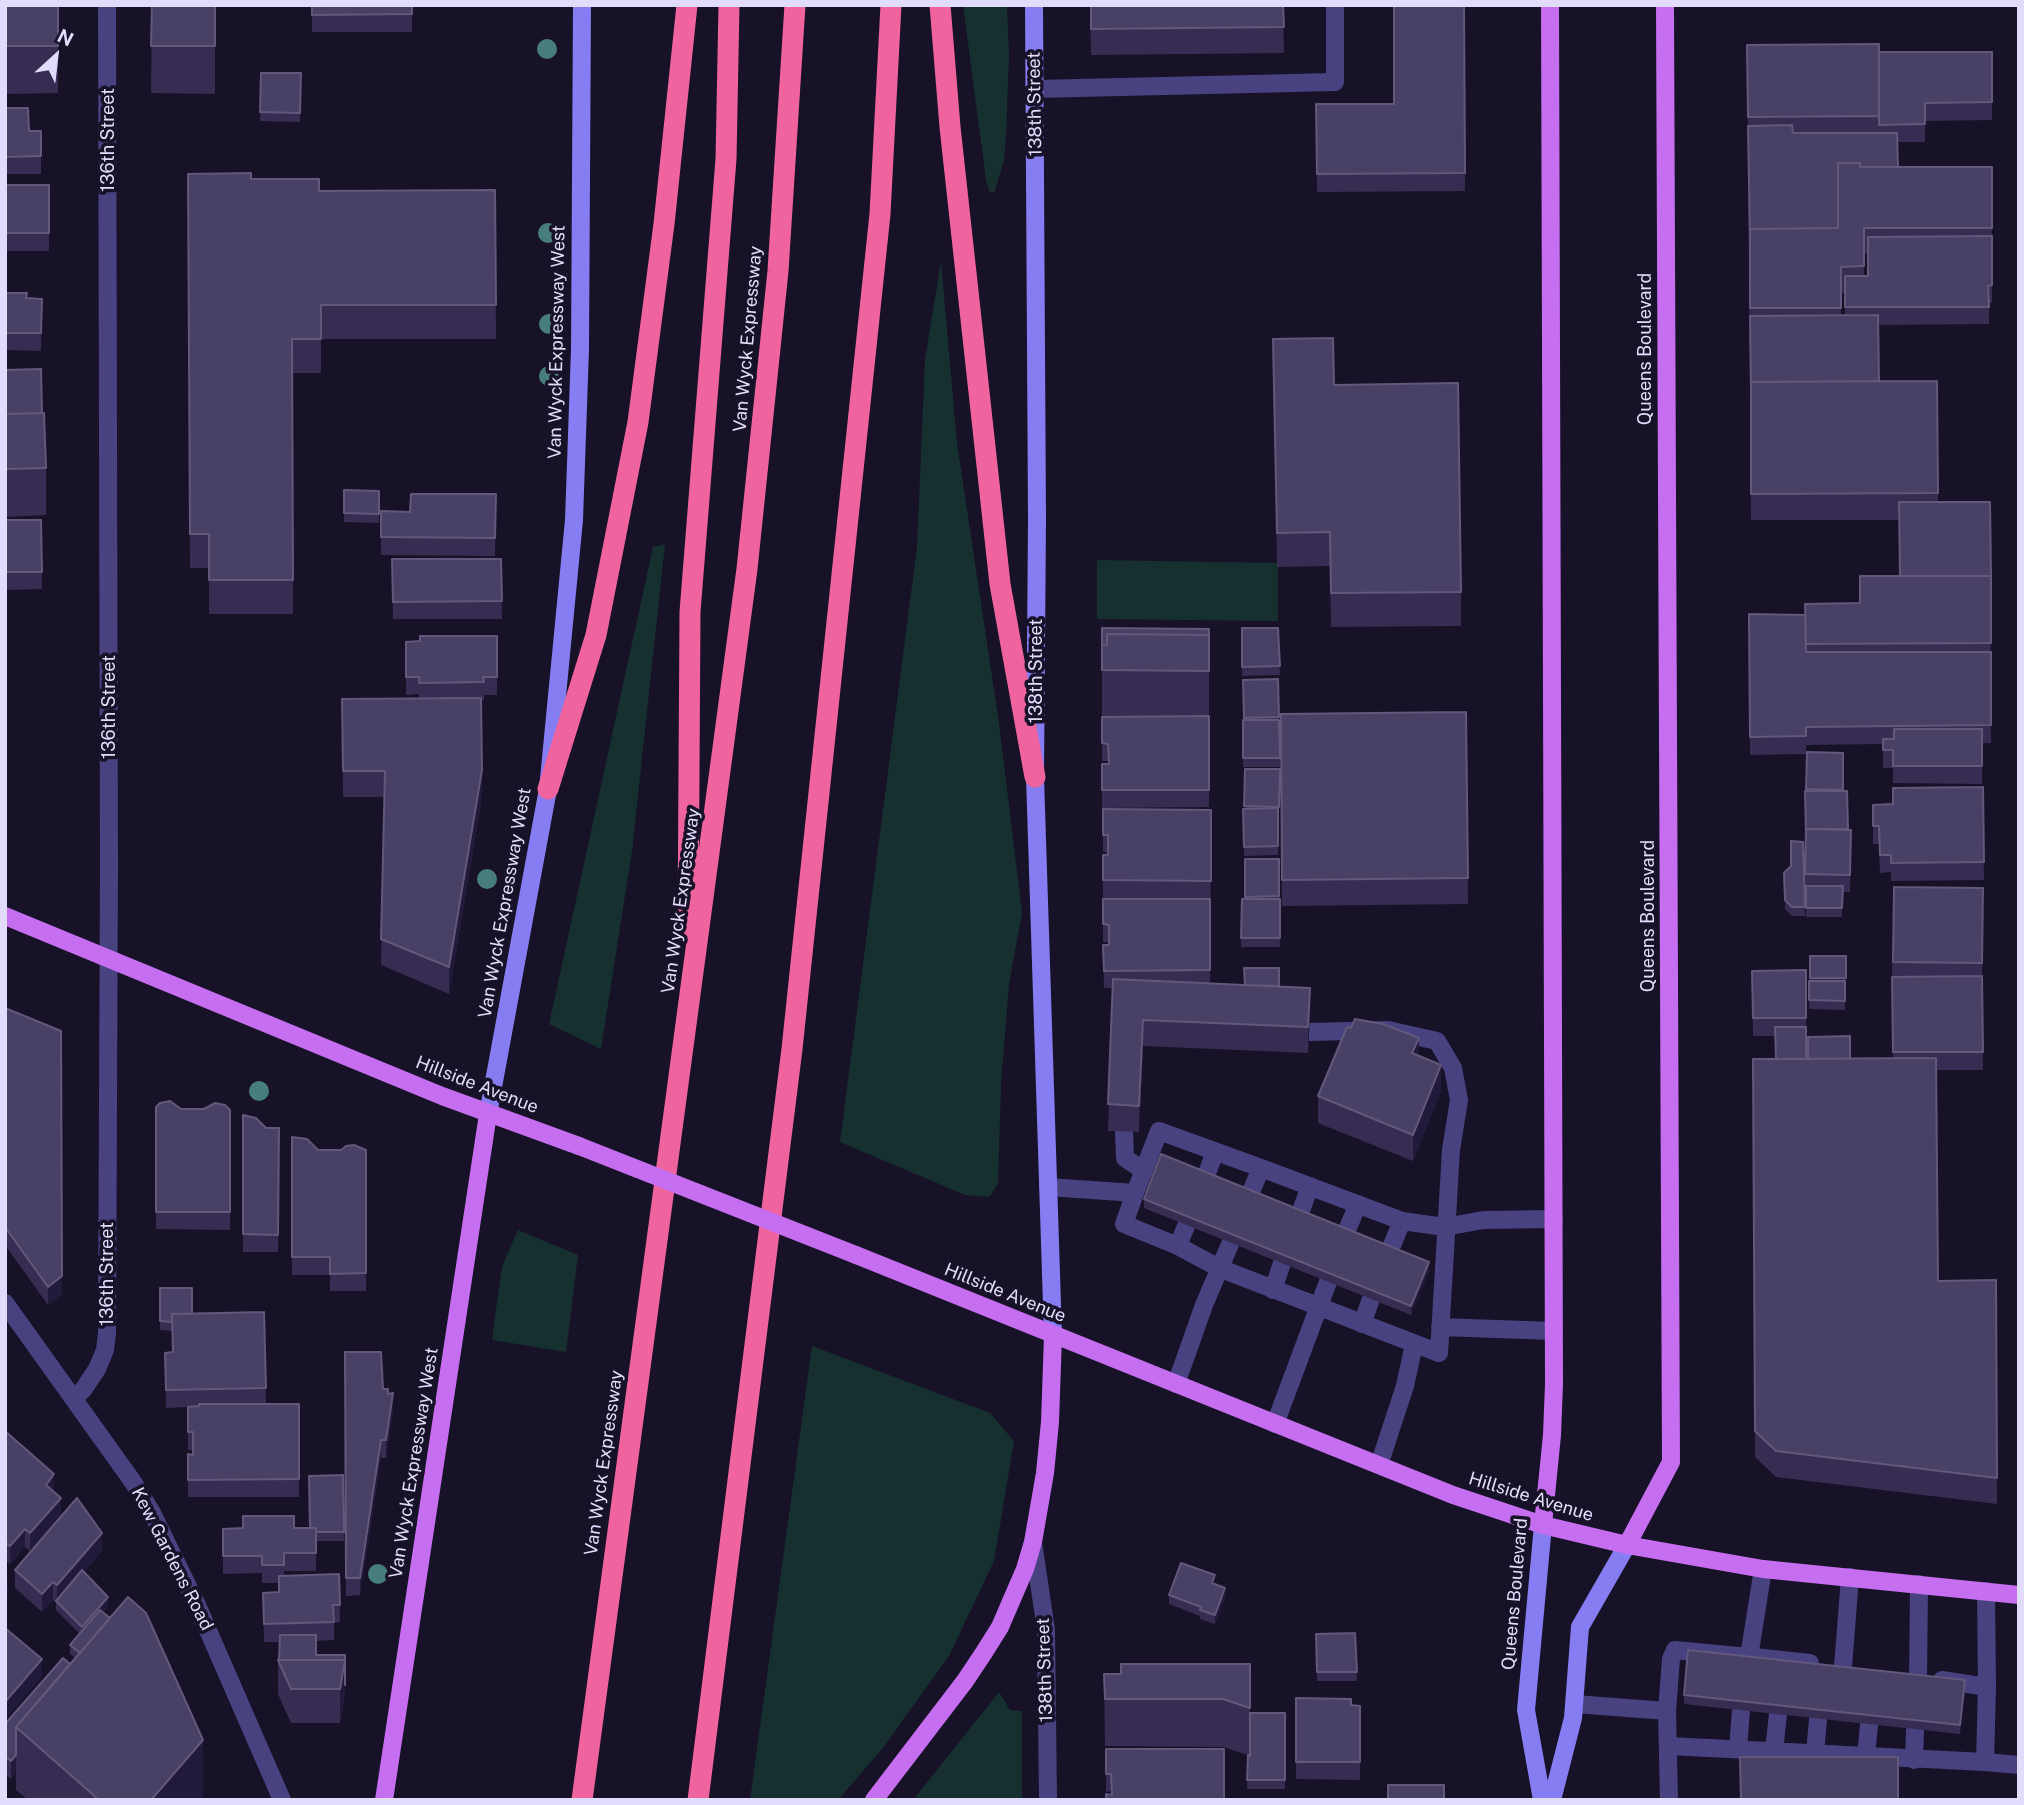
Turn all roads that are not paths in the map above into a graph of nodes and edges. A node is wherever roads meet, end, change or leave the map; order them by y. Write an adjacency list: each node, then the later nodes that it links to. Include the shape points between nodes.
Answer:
1 (107, 5): 16 (street, 136th Street)
2 (582, 5): 14 (main road, Van Wyck Expressway West, via 574,520)
3 (687, 5): 14 (highway, via 638,422 596,635)
4 (729, 5): 17 (highway, via 726,159 690,612)
5 (795, 5): 17 (highway, Van Wyck Expressway, via 764,422)
6 (891, 5): 87 (highway, via 880,214 792,1049)
7 (940, 5): 13 (highway, via 1000,584)
8 (1034, 5): 12 (main road, 138th Street)
9 (1335, 5): 12 (street, via 1335,82)
10 (1550, 5): 31 (main road, Queens Boulevard)
11 (1665, 5): 57 (main road, Queens Boulevard, via 1671,1462)
12 (1036, 89): 13 (main road, 138th Street)
13 (1035, 777): 26 (main road, 138th Street)
14 (548, 789): 19 (main road, Van Wyck Expressway West)
15 (5, 916): 16 (main road, Hillside Avenue)
16 (109, 959): 19 (main road, Hillside Avenue); 52 (street, 136th Street, via 107,1334 102,1360)
17 (688, 1014): 86 (highway, Van Wyck Expressway)
18 (1309, 1032): 34 (street, via 1388,1030 1437,1041 1453,1068 1459,1100)
19 (488, 1114): 49 (main road, Hillside Avenue, bridge); 85 (main road, Van Wyck Expressway West)
20 (1124, 1131): 23 (street, via 1125,1158)
21 (1215, 1152): 22 (street); 23 (street, via 1159,1131); 24 (street)
22 (1261, 1168): 25 (street); 28 (street)
23 (1144, 1171): 27 (street)
24 (1204, 1181)
25 (1310, 1186): 29 (street); 30 (street)
26 (1048, 1187): 27 (street); 49 (main road, 138th Street)
27 (1135, 1193): 37 (street, via 1124,1224)
28 (1248, 1199)
29 (1358, 1204): 32 (street); 35 (street)
30 (1298, 1219)
31 (1554, 1219): 34 (street, via 1483,1220); 48 (main road, Queens Boulevard)
32 (1402, 1220): 34 (street); 38 (street)
33 (1186, 1226): 37 (street)
34 (1445, 1227): 47 (street)
35 (1344, 1237)
36 (1231, 1242): 40 (street)
37 (1178, 1247): 40 (street)
38 (1388, 1255)
39 (1282, 1263): 42 (street)
40 (1219, 1268): 42 (street); 51 (street)
41 (1328, 1282): 45 (street)
42 (1273, 1290): 45 (street)
43 (1371, 1299): 46 (street)
44 (5, 1303): 52 (street, Kew Gardens Road)
45 (1317, 1307): 46 (street); 53 (street)
46 (1362, 1324): 50 (street)
47 (1440, 1327): 48 (street); 50 (street, via 1439,1353)
48 (1554, 1331): 55 (main road, Queens Boulevard, via 1552,1435)
49 (1053, 1336): 51 (main road, Hillside Avenue); 56 (main road, via 1050,1422)
50 (1414, 1344): 54 (street)
51 (1175, 1384): 53 (main road, Hillside Avenue)
52 (74, 1398): 84 (street, Kew Gardens Road, via 152,1513)
53 (1275, 1424): 54 (main road, Hillside Avenue)
54 (1379, 1465): 55 (main road, Hillside Avenue)
55 (1543, 1525): 57 (main road, Hillside Avenue); 90 (main road, Queens Boulevard, via 1525,1710)
56 (1033, 1542): 88 (main road, via 1014,1598 983,1654); 89 (street, 138th Street, via 1046,1630)
57 (1627, 1545): 58 (main road, Hillside Avenue); 69 (main road, Queens Boulevard, via 1580,1627)
58 (1763, 1569): 59 (main road, Hillside Avenue); 63 (street)
59 (1850, 1577): 60 (main road, Hillside Avenue); 64 (street)
60 (1919, 1584): 61 (main road, Hillside Avenue); 67 (street)
61 (1986, 1591): 62 (main road, Hillside Avenue); 68 (street)
62 (2019, 1595)
63 (1748, 1661): 64 (street, via 1822,1670); 71 (street, via 1675,1650)
64 (1843, 1667): 65 (street)
65 (1863, 1670)
66 (1896, 1674): 67 (street)
67 (1919, 1680): 68 (street)
68 (1987, 1687): 82 (street)
69 (1575, 1704): 71 (street); 91 (main road, Queens Boulevard)
70 (1741, 1710): 77 (street)
71 (1667, 1711): 76 (street)
72 (1778, 1714): 78 (street)
73 (1818, 1718): 79 (street)
74 (1869, 1725): 80 (street)
75 (1915, 1730): 81 (street)
76 (1669, 1746): 77 (street); 92 (street)
77 (1738, 1749): 78 (street)
78 (1774, 1751): 79 (street)
79 (1815, 1754): 80 (street)
80 (1866, 1756): 81 (street)
81 (1914, 1760): 82 (street)
82 (1985, 1762): 83 (street)
83 (2019, 1765)
84 (282, 1800)
85 (384, 1800)
86 (582, 1800)
87 (698, 1800)
88 (873, 1800)
89 (1048, 1800)
90 (1542, 1800)
91 (1552, 1800)
92 (1669, 1800)

